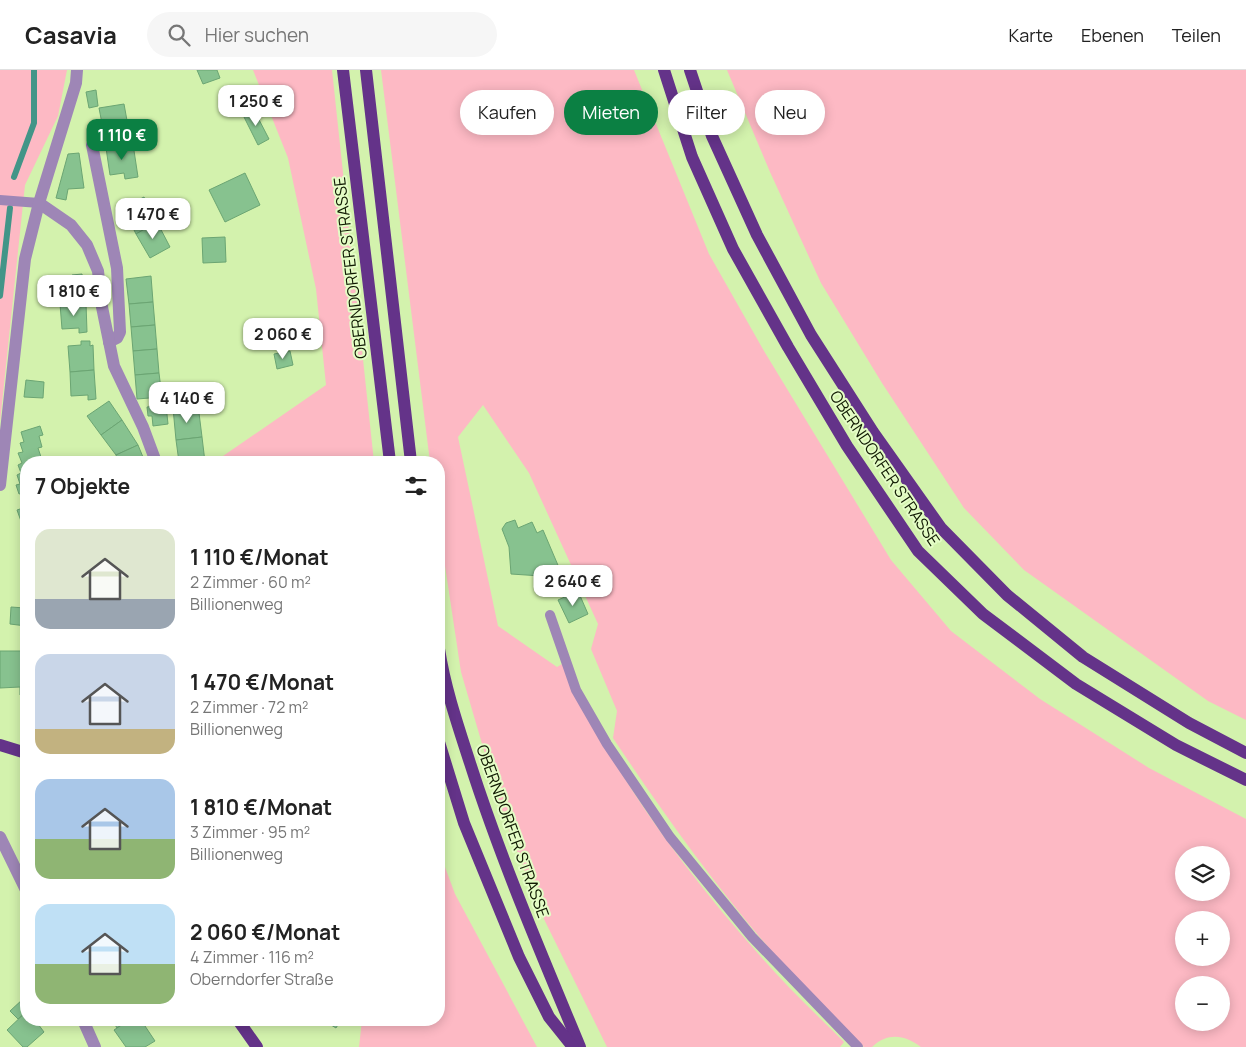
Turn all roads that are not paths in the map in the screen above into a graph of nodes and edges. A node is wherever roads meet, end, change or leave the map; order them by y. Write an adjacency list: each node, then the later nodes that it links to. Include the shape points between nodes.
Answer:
1 (77, 70): 8 (street, via 76,83)
2 (343, 70): 11 (main road, OBERNDORFER STRASSE)
3 (366, 70): 12 (main road)
4 (664, 70): 20 (main road, OBERNDORFER STRASSE, via 692,157 733,249 847,446 918,550 983,614 1076,684 1176,744)
5 (690, 70): 18 (main road, OBERNDORFER STRASSE, via 712,136 748,217 802,319 873,432 941,528 1007,595 1083,656 1189,723)
6 (92, 145): 9 (street, via 117,268 120,332)
7 (0, 200): 8 (lane)
8 (39, 203): 9 (street, via 71,225 87,245 98,271); 13 (street, via 25,260)
9 (109, 342): 10 (street, via 114,366)
10 (154, 456)
11 (389, 456)
12 (410, 456)
13 (0, 485)
14 (550, 615): 29 (lane, via 576,690 607,744 670,836 752,937)
15 (445, 676): 28 (main road, OBERNDORFER STRASSE, via 453,712 490,826)
16 (0, 746): 17 (main road)
17 (20, 751)
18 (1246, 753)
19 (445, 761): 27 (main road, via 464,822 519,957 550,1016)
20 (1246, 780)
21 (0, 837): 22 (street)
22 (20, 878)
23 (86, 1026): 25 (street)
24 (242, 1026): 26 (main road)
25 (95, 1047)
26 (258, 1047)
27 (572, 1047)
28 (580, 1047)
29 (858, 1047)

